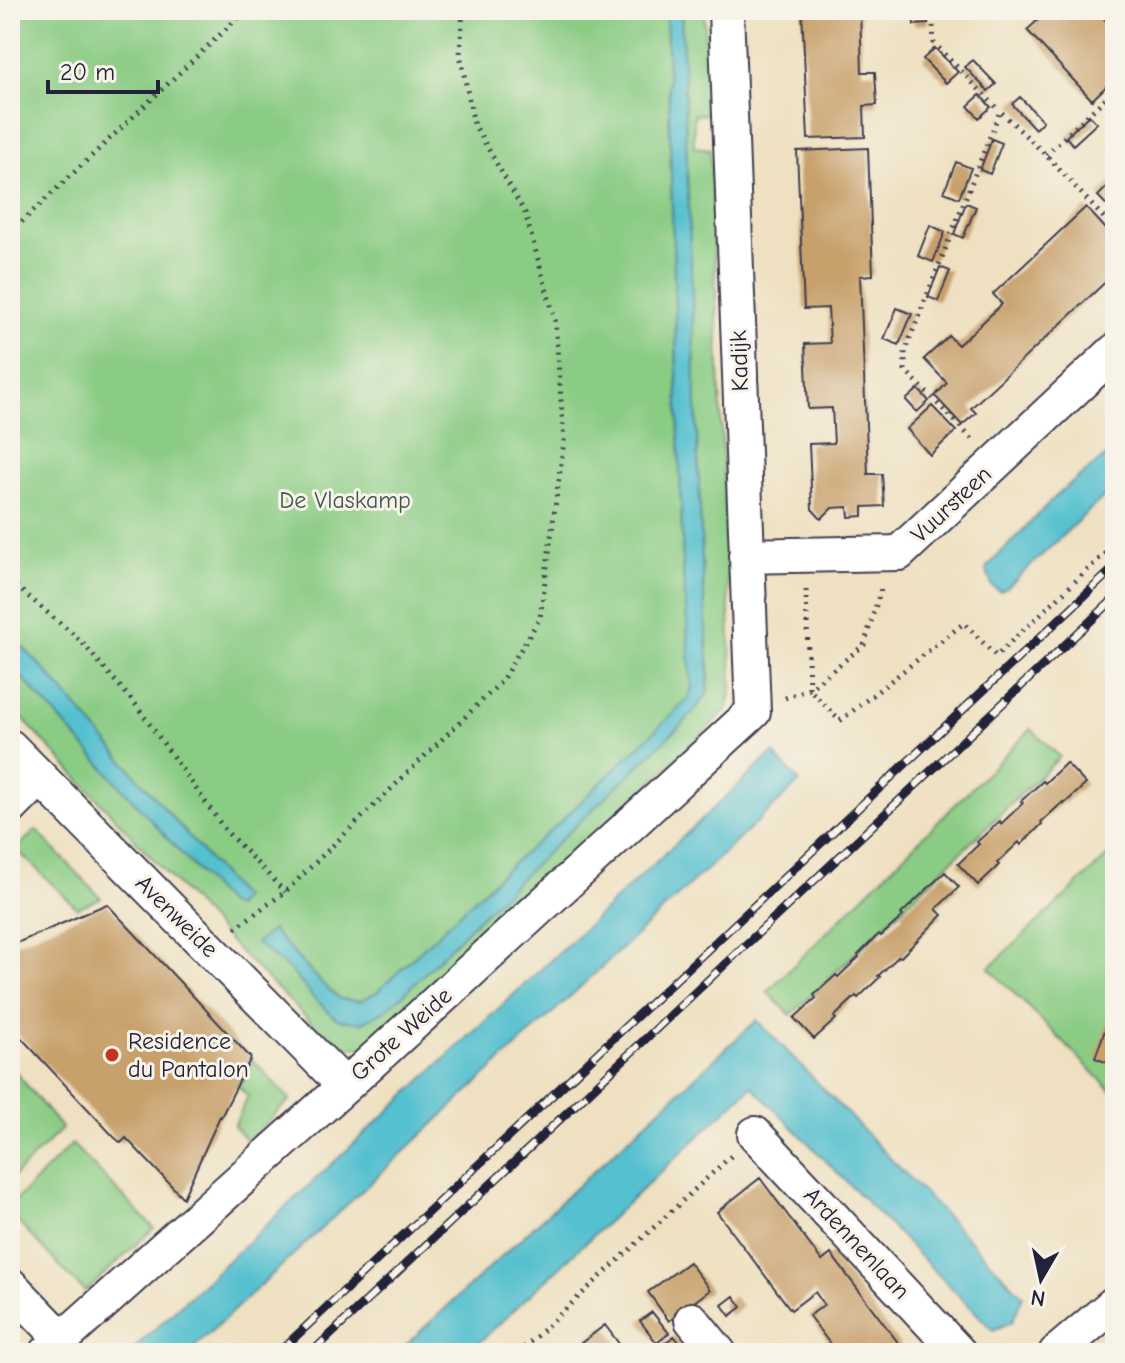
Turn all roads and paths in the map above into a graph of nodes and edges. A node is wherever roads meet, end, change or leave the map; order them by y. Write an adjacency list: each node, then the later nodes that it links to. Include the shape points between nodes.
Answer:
1 (246, 10): 9 (path)
2 (463, 10): 22 (path, via 460,54 474,124 525,213 555,320 564,441 540,618 501,682)
3 (726, 10): 15 (street, Kadijk)
4 (932, 10): 6 (path, via 934,43)
5 (1115, 89): 7 (path)
6 (1000, 111): 7 (path); 11 (path, via 905,351 905,370)
7 (1046, 155): 8 (path)
8 (1115, 230)
9 (10, 233)
10 (1115, 351): 11 (street, Vuursteen)
11 (996, 463): 13 (street, Vuursteen)
12 (1115, 544): 17 (path, via 996,656 964,623 840,721)
13 (899, 553): 14 (street, Vuursteen); 17 (path, via 879,593 864,645)
14 (804, 555): 15 (street, Vuursteen); 17 (path)
15 (746, 556): 18 (street, Kadijk)
16 (10, 581): 22 (path, via 80,640 136,705 226,831)
17 (809, 689)
18 (753, 712): 24 (street, Grote Weide)
19 (10, 747): 20 (street, Avenweide)
20 (40, 778): 21 (street); 23 (street, Avenweide)
21 (10, 808)
22 (285, 892): 23 (path)
23 (209, 948): 24 (street, Avenweide)
24 (345, 1086): 29 (street, Grote Weide)
25 (755, 1134): 30 (path); 32 (street, Ardennenlaan)
26 (10, 1285): 29 (street)
27 (1115, 1303): 33 (street)
28 (692, 1320): 31 (street)
29 (55, 1346)
30 (518, 1353)
31 (719, 1353)
32 (959, 1353)
33 (1056, 1353)

